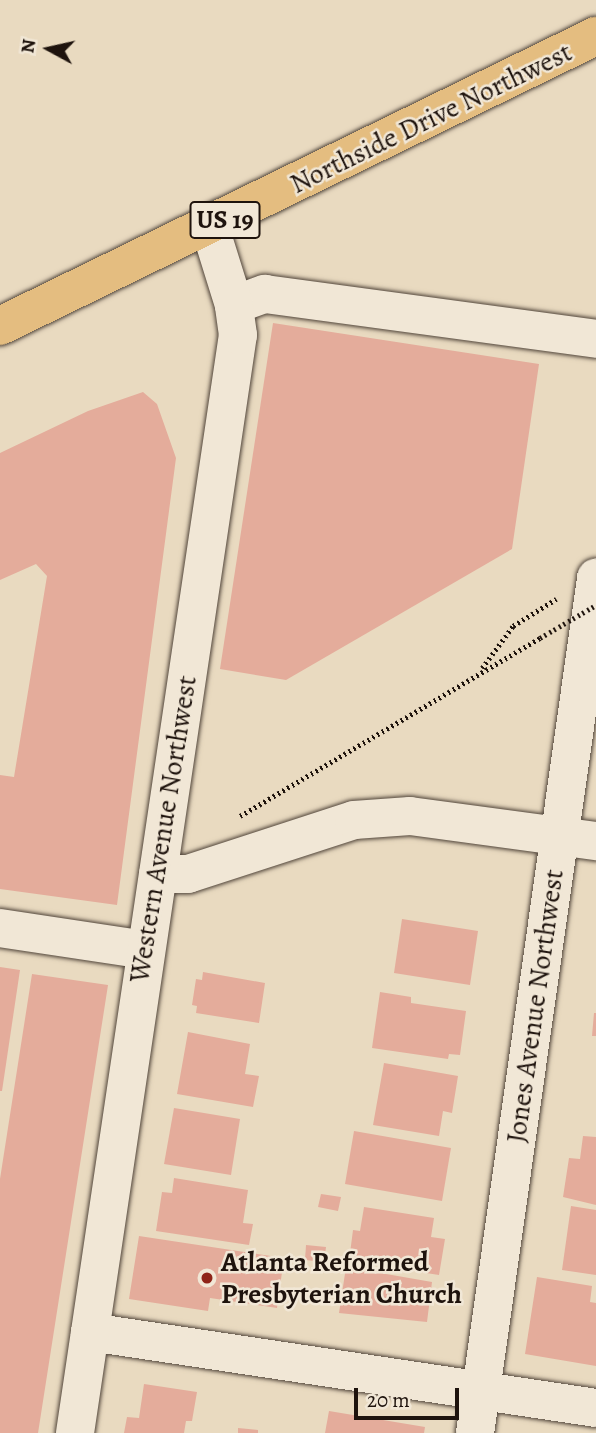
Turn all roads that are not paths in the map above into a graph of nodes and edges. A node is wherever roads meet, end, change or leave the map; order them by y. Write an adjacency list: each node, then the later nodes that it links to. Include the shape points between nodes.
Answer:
1 (596, 36): 2 (main road, Northside Drive Northwest / US 19)
2 (210, 228): 3 (street, Western Avenue Northwest); 4 (main road, Northside Drive Northwest / US 19)
3 (234, 305): 5 (street, via 265,294); 9 (street, Western Avenue Northwest, via 238,335)
4 (0, 326)
5 (596, 339)
6 (596, 578): 7 (street, Jones Avenue Northwest)
7 (582, 773): 8 (street, Jones Avenue Northwest)
8 (578, 838): 9 (street, via 410,816 354,820 188,874); 13 (street, Jones Avenue Northwest)
9 (158, 874): 11 (street, Western Avenue Northwest)
10 (0, 928): 11 (street)
11 (145, 950): 12 (street, Western Avenue Northwest)
12 (90, 1332): 13 (street); 15 (street, Western Avenue Northwest)
13 (480, 1391): 14 (street); 16 (street, Jones Avenue Northwest)
14 (596, 1408)
15 (75, 1433)
16 (475, 1433)

